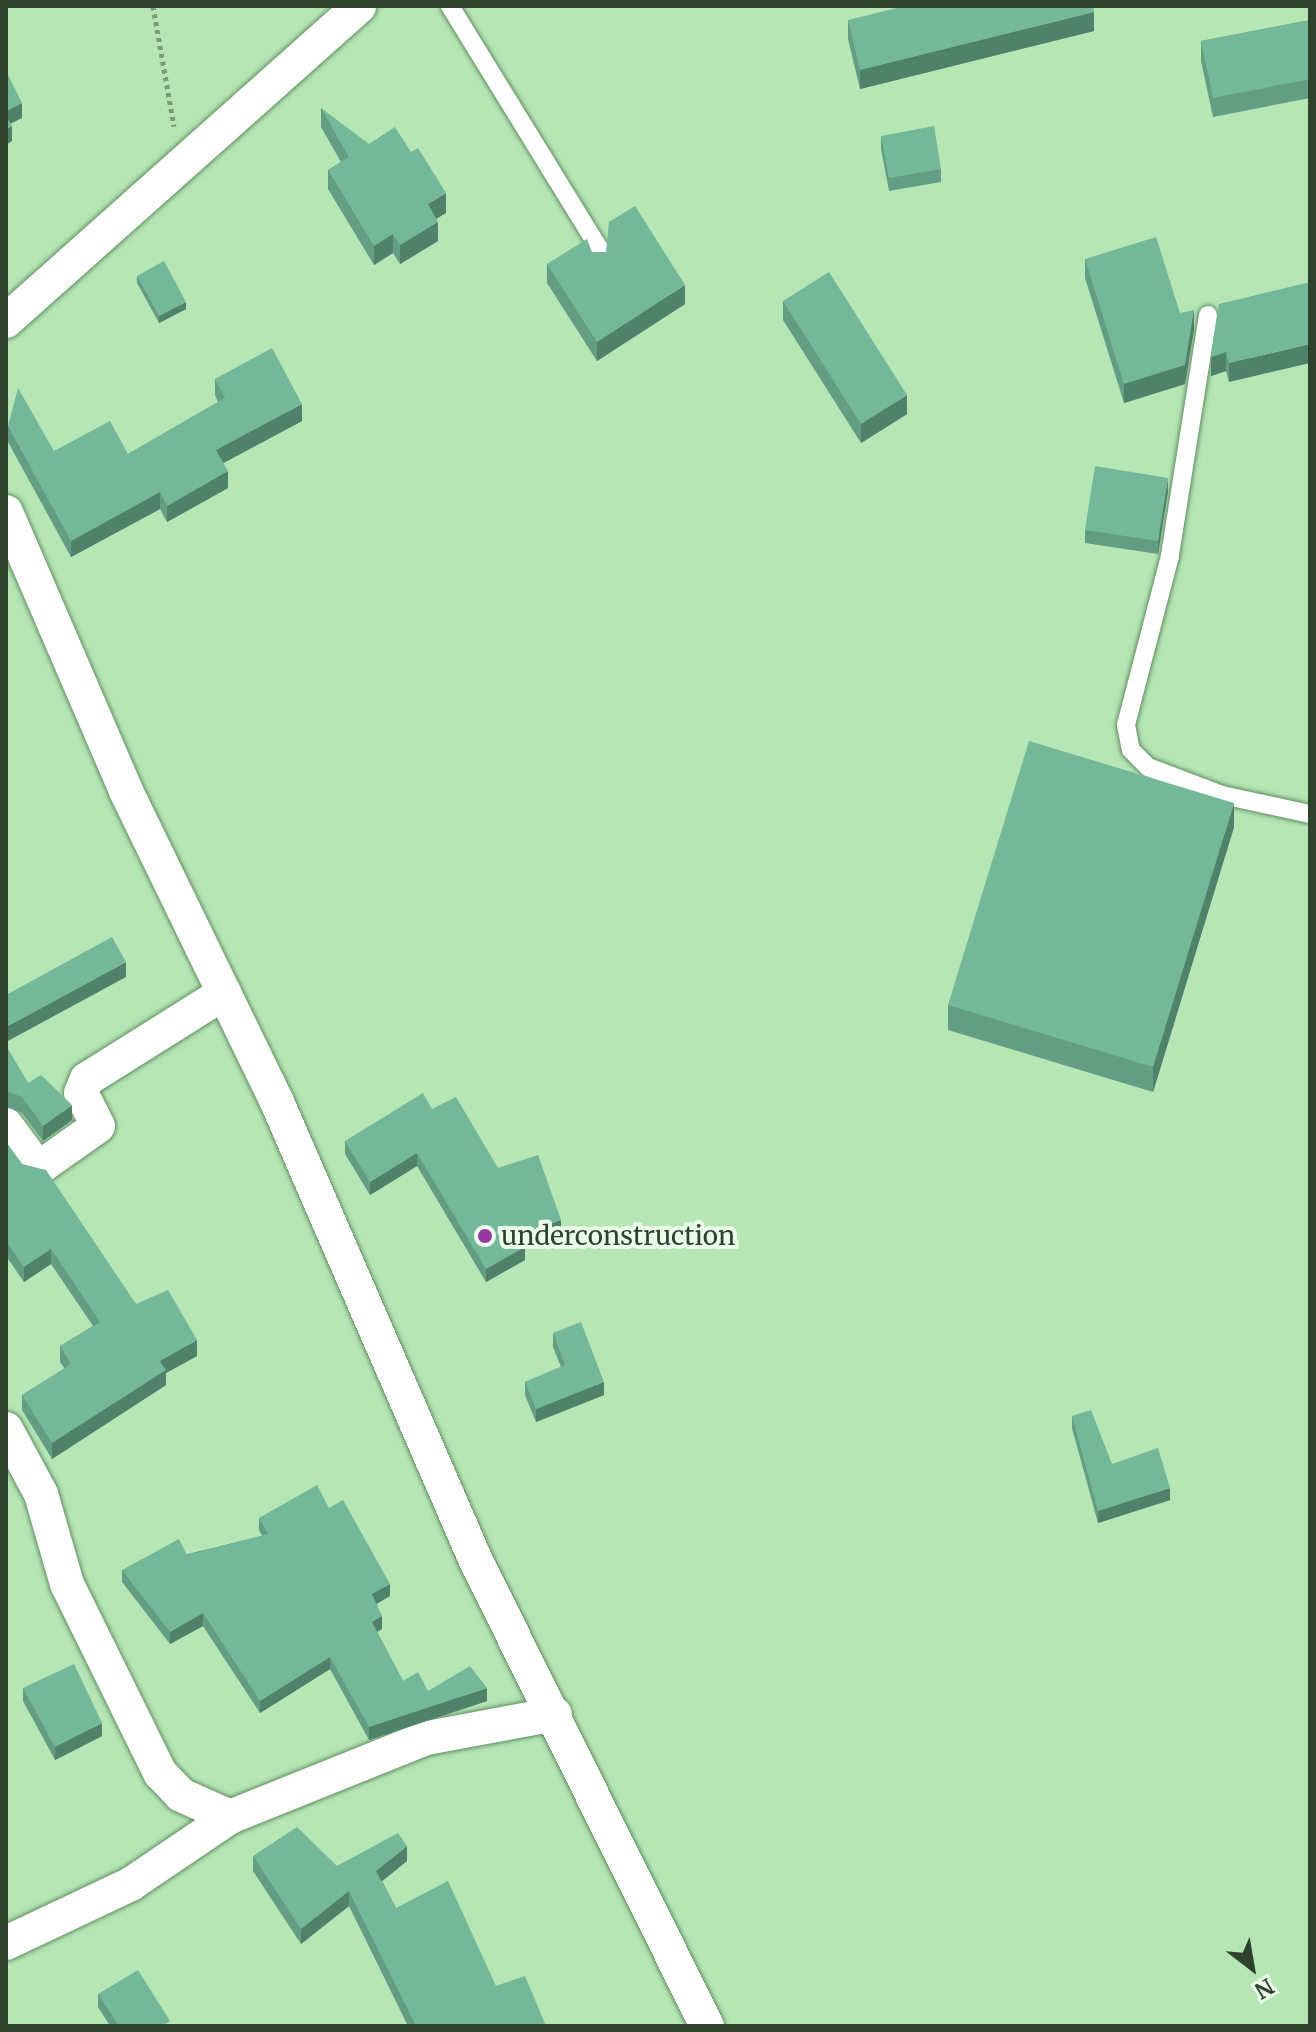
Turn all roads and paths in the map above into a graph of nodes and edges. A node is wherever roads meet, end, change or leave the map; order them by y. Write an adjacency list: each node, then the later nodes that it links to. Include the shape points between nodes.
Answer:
1 (153, 6): 4 (path, via 151,28)
2 (359, 6): 4 (street)
3 (450, 6): 5 (lane, via 599,248)
4 (183, 168): 7 (street)
5 (599, 261)
6 (1208, 315): 9 (lane, via 1170,556 1126,725 1131,750 1148,767 1222,795)
7 (6, 321)
8 (6, 512): 10 (street, via 126,791)
9 (1310, 814)
10 (224, 993): 11 (street, via 87,1079 81,1093 98,1126 43,1165 37,1167); 13 (street, via 476,1561)
11 (6, 1125)
12 (6, 1429): 14 (street, via 41,1494 67,1584 160,1773 181,1795)
13 (555, 1714): 14 (street, via 427,1738); 16 (street)
14 (230, 1817): 15 (street, via 131,1884)
15 (6, 1943)
16 (707, 2026)

